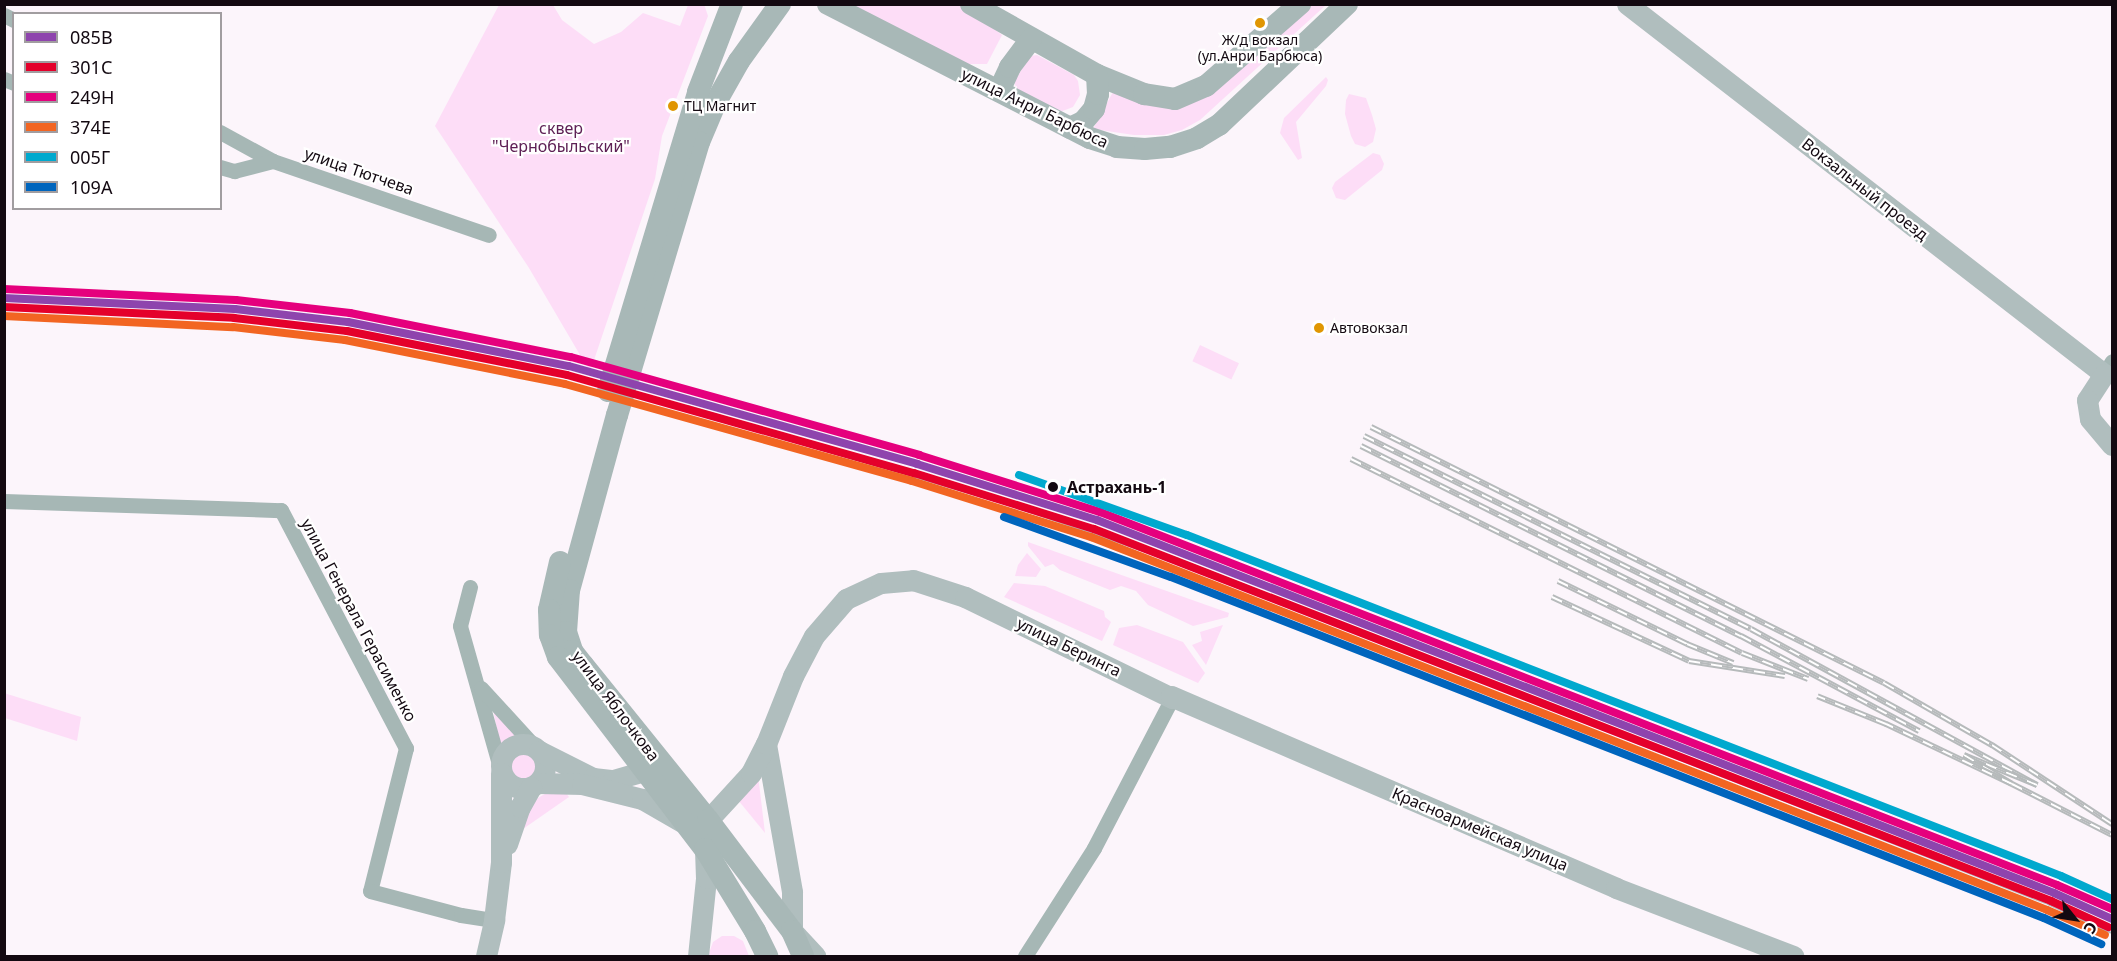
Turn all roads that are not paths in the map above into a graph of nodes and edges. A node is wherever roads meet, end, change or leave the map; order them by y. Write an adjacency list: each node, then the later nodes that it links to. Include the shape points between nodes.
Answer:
1 (732, 4): 16 (main road, via 698,92)
2 (780, 4): 16 (main road, via 739,61 716,102)
3 (828, 4): 10 (main road, улица Анри Барбюса)
4 (971, 4): 8 (main road)
5 (1300, 4): 9 (main road, via 1206,86 1188,96 1175,99 1144,94)
6 (1347, 4): 11 (main road, улица Анри Барбюса, via 1236,111 1197,138 1170,147 1126,148)
7 (1627, 4): 17 (street, Вокзальный проезд)
8 (1031, 39): 9 (main road); 10 (main road, via 1010,67)
9 (1097, 75): 11 (main road, via 1094,109 1083,122)
10 (999, 91): 11 (main road, улица Анри Барбюса)
11 (1070, 128)
12 (222, 133): 13 (street, улица Тютчева)
13 (273, 161): 14 (street, via 234,171); 15 (street, улица Тютчева)
14 (222, 168)
15 (489, 235)
16 (627, 352): 18 (main road)
17 (2108, 368): 19 (street, via 2087,400 2090,419)
18 (609, 413): 26 (main road, улица Яблочкова, via 554,586 549,610 550,635 569,675); 31 (main road, улица Яблочкова, via 568,590 566,632 572,651)
19 (2112, 445)
20 (4, 501): 34 (street, улица Генерала Герасименко, via 281,510 406,748 370,891)
21 (470, 587): 22 (street, via 460,626)
22 (479, 686): 25 (street); 27 (street)
23 (1172, 698): 24 (street, улица Беринга, via 965,597 913,580 881,583 846,599 814,636); 36 (street, Красноармейская улица); 42 (street, via 1094,848)
24 (766, 744): 31 (street, улица Беринга, via 751,773); 35 (street, via 792,891)
25 (537, 749): 27 (street, via 523,744 512,747 503,755); 29 (street, via 578,773); 30 (street, via 545,771)
26 (630, 751): 28 (main road, улица Яблочкова); 29 (street)
27 (501, 770): 30 (street, via 513,787); 33 (street)
28 (645, 771): 29 (street); 31 (main road, улица Яблочкова)
29 (613, 780)
30 (535, 785): 31 (street, via 582,784 642,800); 33 (street, via 513,823)
31 (700, 824): 32 (main road, улица Яблочкова); 35 (main road, улица Яблочкова)
32 (705, 849): 38 (street); 39 (main road, улица Яблочкова)
33 (501, 862): 34 (street)
34 (494, 920): 37 (street)
35 (792, 931): 40 (main road, улица Яблочкова); 41 (street)
36 (1769, 952): 43 (street, Красноармейская улица)
37 (486, 957)
38 (698, 957)
39 (767, 957)
40 (803, 957)
41 (815, 957)
42 (1025, 957)
43 (1792, 957)

